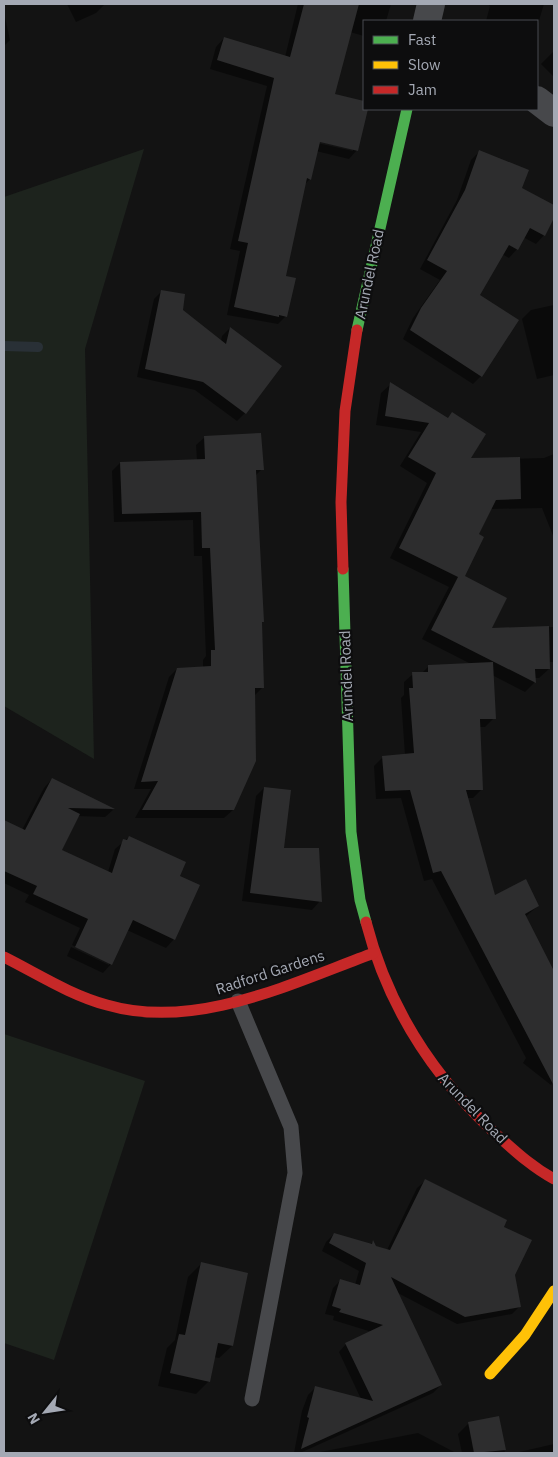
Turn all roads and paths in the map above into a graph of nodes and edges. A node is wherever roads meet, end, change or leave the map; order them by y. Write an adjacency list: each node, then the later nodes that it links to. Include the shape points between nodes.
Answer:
1 (431, 4): 2 (street)
2 (427, 20)
3 (538, 101): 5 (street)
4 (407, 110): 6 (street, Arundel Road, via 358,327 345,411 341,502 350,832 360,900)
5 (554, 113)
6 (374, 953): 8 (street, Radford Gardens); 9 (street, Arundel Road, via 413,1036 443,1080 532,1167)
7 (4, 957): 8 (street, Radford Gardens, via 94,1001 120,1008 143,1012 194,1009)
8 (238, 1001): 12 (lane, via 291,1127 296,1173)
9 (552, 1174)
10 (554, 1291): 11 (street, via 521,1343)
11 (490, 1374)
12 (252, 1399)

